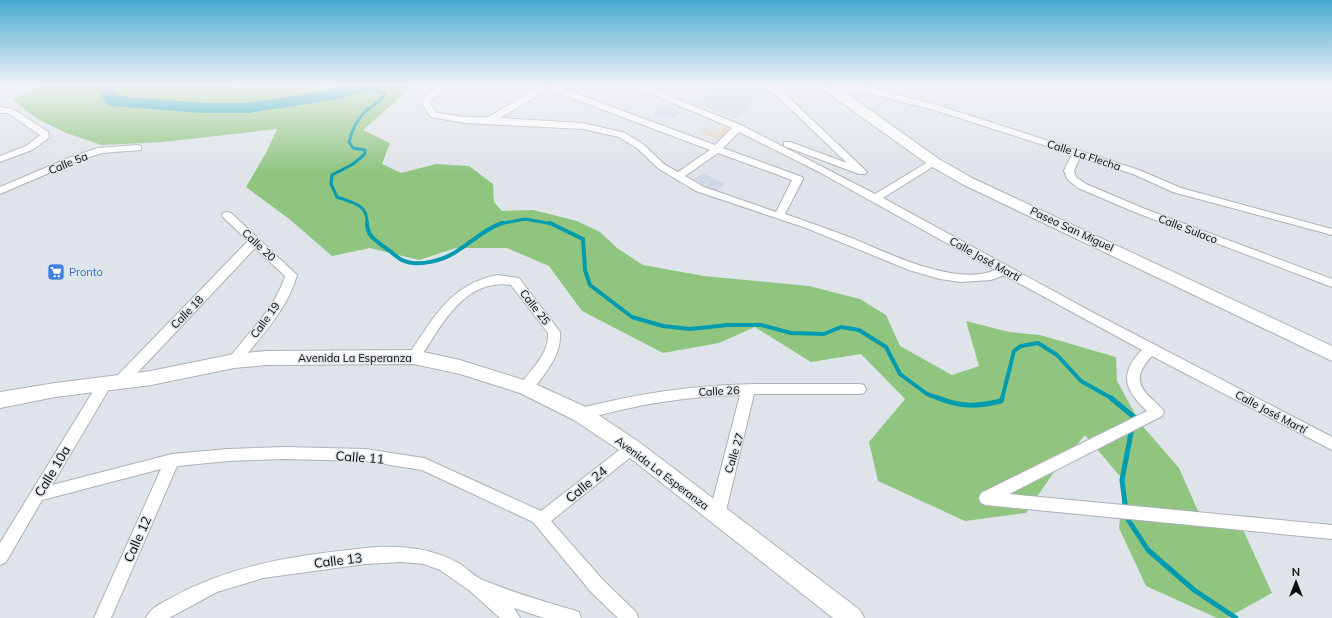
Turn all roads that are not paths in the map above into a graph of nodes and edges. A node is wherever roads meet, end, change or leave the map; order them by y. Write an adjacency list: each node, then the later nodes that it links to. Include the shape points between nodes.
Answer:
1 (14, 114): 14 (street, via 45,134 44,138 20,153)
2 (434, 114): 9 (street, via 465,120)
3 (500, 114): 9 (street)
4 (624, 114): 12 (street)
5 (707, 114): 10 (street, Calle José Martí)
6 (801, 114): 10 (street, via 862,172)
7 (866, 114): 15 (street, Paseo San Miguel)
8 (952, 114): 13 (street, Calle La Flecha)
9 (490, 120): 16 (street, via 583,126 622,135)
10 (735, 125): 12 (street); 18 (street, Calle José Martí)
11 (138, 148): 17 (street, Calle 5a, via 101,150)
12 (717, 149): 16 (street); 20 (street, via 798,179)
13 (1078, 153): 21 (street, Calle La Flecha, via 1136,172 1177,190); 25 (street, Calle Sulaco, via 1070,171 1072,178 1082,186 1163,220)
14 (0, 159)
15 (934, 162): 18 (street); 27 (street, Paseo San Miguel, via 967,181)
16 (677, 177): 20 (street, via 720,197)
17 (0, 191)
18 (876, 198): 23 (street, Calle José Martí)
19 (226, 215): 22 (street, Calle 20)
20 (779, 216): 23 (street, via 940,275 976,278 991,276)
21 (1332, 232)
22 (254, 241): 24 (street, Calle 20); 30 (street, Calle 18)
23 (1004, 270): 26 (street, Calle José Martí)
24 (291, 275): 29 (street, Calle 19, via 290,283 278,302)
25 (1332, 283)
26 (1151, 349): 36 (street, Calle José Martí); 42 (street, via 1136,365 1132,376 1134,386 1144,402 1157,412 986,498)
27 (1332, 354)
28 (414, 357): 29 (street, Avenida La Esperanza, via 266,358); 31 (street, Avenida La Esperanza, via 460,367); 31 (street, Calle 25, via 441,316 463,294 483,282 506,278 515,281 556,338 548,357)
29 (234, 361): 30 (street, Avenida La Esperanza)
30 (113, 383): 34 (street, Avenida La Esperanza); 39 (street, Calle 10a)
31 (526, 388): 35 (street, Avenida La Esperanza)
32 (859, 389): 33 (street, Calle 26)
33 (748, 390): 35 (street, Calle 26, via 680,394 626,402); 40 (street, Calle 27, via 743,423 729,465)
34 (0, 400)
35 (581, 414): 37 (street, Avenida La Esperanza)
36 (1331, 441)
37 (632, 448): 40 (street, Avenida La Esperanza); 41 (street, Calle 24)
38 (172, 460): 39 (street, Calle 11); 41 (street, Calle 11, via 285,453 365,455 424,464); 45 (street, Calle 12)
39 (38, 495): 43 (street, Calle 10a)
40 (717, 515): 50 (street, Avenida La Esperanza)
41 (540, 520): 49 (street, Calle 11, via 597,586)
42 (1332, 532)
43 (0, 557)
44 (476, 585): 46 (street, Calle 13, via 435,560 406,554 372,555 278,567 224,582 192,595); 47 (street, Calle 13); 48 (street, via 524,604)
45 (102, 618)
46 (154, 618)
47 (512, 618)
48 (573, 618)
49 (630, 618)
50 (852, 618)

